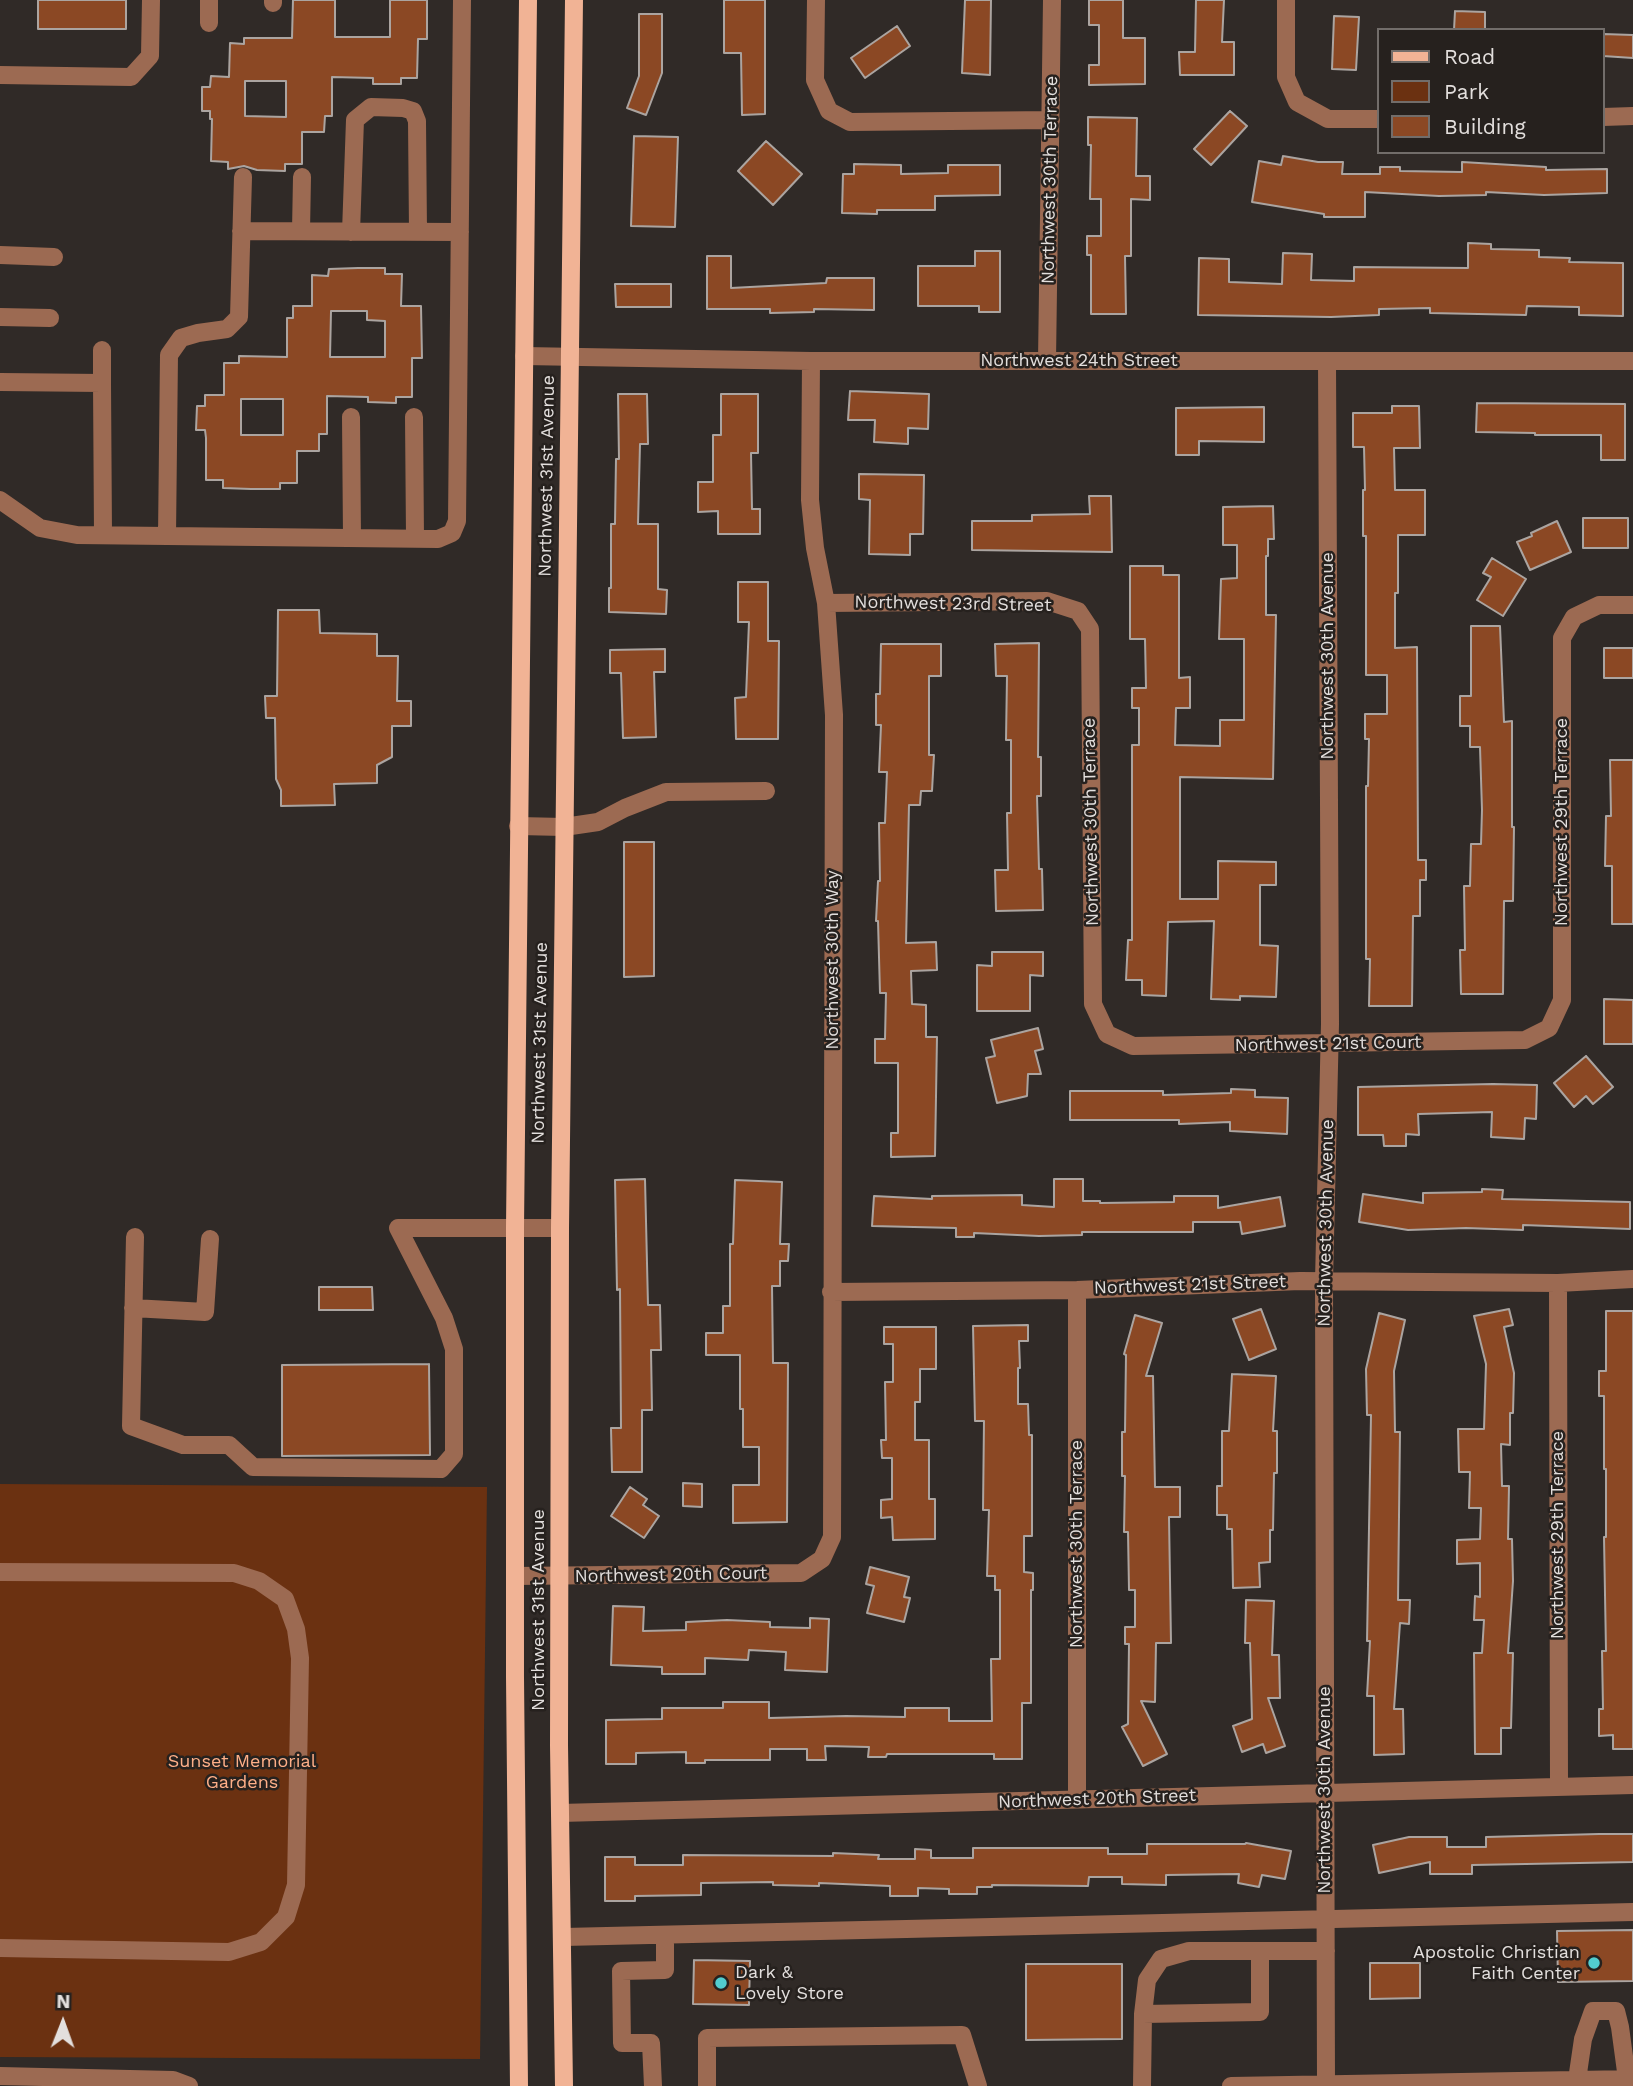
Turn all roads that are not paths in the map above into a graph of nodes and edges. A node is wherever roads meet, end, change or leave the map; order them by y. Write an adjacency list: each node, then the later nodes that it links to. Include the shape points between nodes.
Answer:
1 (151, 0): 10 (street, via 150,56 131,77)
2 (209, 0): 9 (street)
3 (462, 0): 21 (street)
4 (528, 0): 27 (main road, Northwest 31st Avenue)
5 (574, 0): 28 (main road, Northwest 31st Avenue)
6 (816, 0): 14 (street, via 816,80 829,111 850,122)
7 (1052, 0): 14 (street, Northwest 30th Terrace)
8 (1286, 0): 13 (street, via 1286,77 1297,102 1328,119)
9 (209, 23)
10 (0, 75)
11 (1633, 116): 12 (street)
12 (1605, 117)
13 (1378, 119)
14 (1051, 120): 30 (street, Northwest 30th Terrace)
15 (243, 177): 17 (street)
16 (302, 177): 18 (street)
17 (241, 231): 18 (street); 39 (street, via 239,317 227,329 181,338 169,355)
18 (301, 231): 19 (street)
19 (351, 232): 20 (street); 20 (street, via 355,120 372,107 413,111 418,121)
20 (418, 232): 21 (street)
21 (460, 232): 41 (street, via 457,521 452,533 438,539)
22 (0, 255): 23 (street)
23 (54, 257)
24 (0, 317): 25 (street)
25 (50, 318)
26 (102, 350): 34 (street)
27 (524, 356): 28 (street, Northwest 24th Street); 46 (main road, Northwest 31st Avenue)
28 (569, 357): 29 (street, Northwest 24th Street); 47 (main road, Northwest 31st Avenue)
29 (811, 360): 30 (street, Northwest 24th Street); 42 (street, Northwest 30th Way, via 810,500)
30 (1047, 360): 31 (street, Northwest 24th Street)
31 (1327, 361): 32 (street, Northwest 24th Street); 50 (street, Northwest 30th Avenue)
32 (1633, 361)
33 (0, 382): 34 (street)
34 (102, 383): 38 (street)
35 (351, 417): 40 (street)
36 (414, 417): 41 (street)
37 (0, 500): 38 (street, via 40,528)
38 (103, 535): 39 (street)
39 (167, 536): 40 (street)
40 (352, 538): 41 (street)
41 (415, 538)
42 (826, 603): 44 (street, Northwest 23rd Street, via 1047,601); 59 (street, Northwest 30th Way, via 834,715)
43 (1633, 605): 48 (street, Northwest 29th Terrace, via 1599,605 1574,617 1562,638 1562,1000)
44 (1078, 611): 49 (street, Northwest 30th Terrace, via 1090,629 1093,1004)
45 (766, 791): 47 (street, via 666,792 598,822)
46 (518, 826): 47 (street); 51 (main road, Northwest 31st Avenue)
47 (564, 827): 52 (main road, Northwest 31st Avenue)
48 (1549, 1028): 50 (street, Northwest 21st Court, via 1525,1040)
49 (1107, 1034): 50 (street, Northwest 21st Court, via 1133,1046)
50 (1330, 1045): 56 (street, Northwest 30th Avenue)
51 (515, 1227): 52 (street); 60 (street, via 398,1228 444,1318 454,1349 454,1454 440,1469 253,1467 229,1446 183,1445 131,1426); 63 (main road, Northwest 31st Avenue)
52 (560, 1228): 64 (main road, Northwest 31st Avenue)
53 (135, 1237): 60 (street)
54 (210, 1239): 60 (street, via 205,1312)
55 (1633, 1279): 57 (street, Northwest 21st Street)
56 (1324, 1281): 57 (street, Northwest 21st Street); 58 (street, Northwest 21st Street); 67 (street, Northwest 30th Avenue)
57 (1558, 1283): 66 (street, Northwest 29th Terrace)
58 (1077, 1290): 59 (street, Northwest 21st Street); 68 (street, Northwest 30th Terrace)
59 (831, 1292): 61 (street, Northwest 30th Way, via 832,1537)
60 (133, 1308)
61 (822, 1559): 64 (street, Northwest 20th Court, via 800,1573)
62 (0, 1572): 74 (street, via 234,1573 259,1581 285,1599 300,1658 296,1885 286,1917 261,1942 229,1952)
63 (515, 1576): 64 (street, Northwest 20th Court); 83 (main road, Northwest 31st Avenue)
64 (560, 1576): 69 (main road, Northwest 31st Avenue)
65 (1633, 1785): 66 (street, Northwest 20th Street)
66 (1559, 1786): 67 (street, Northwest 20th Street)
67 (1325, 1793): 68 (street, Northwest 20th Street); 71 (street, Northwest 30th Avenue)
68 (1077, 1799): 69 (street, Northwest 20th Street)
69 (560, 1813): 73 (main road, Northwest 31st Avenue)
70 (1633, 1912): 71 (street)
71 (1326, 1919): 72 (street); 76 (street, Northwest 30th Avenue)
72 (665, 1935): 73 (street); 85 (street, via 665,1970 621,1971 622,2043 651,2043)
73 (564, 1937): 84 (main road, Northwest 31st Avenue)
74 (0, 1948)
75 (1260, 1951): 76 (street); 77 (street, via 1189,1951 1161,1959 1147,1980); 77 (street, via 1259,2012)
76 (1326, 1951): 81 (street, Northwest 30th Avenue)
77 (1143, 2014): 88 (street)
78 (0, 2076): 82 (street, via 173,2080)
79 (1630, 2079): 80 (street); 80 (street, via 1616,2011 1593,2011)
80 (1577, 2080): 81 (street)
81 (1326, 2085): 89 (street)
82 (189, 2086)
83 (519, 2086)
84 (564, 2086)
85 (653, 2086)
86 (707, 2086): 87 (street, via 707,2038 962,2035)
87 (978, 2086)
88 (1142, 2086)
89 (1231, 2086)

